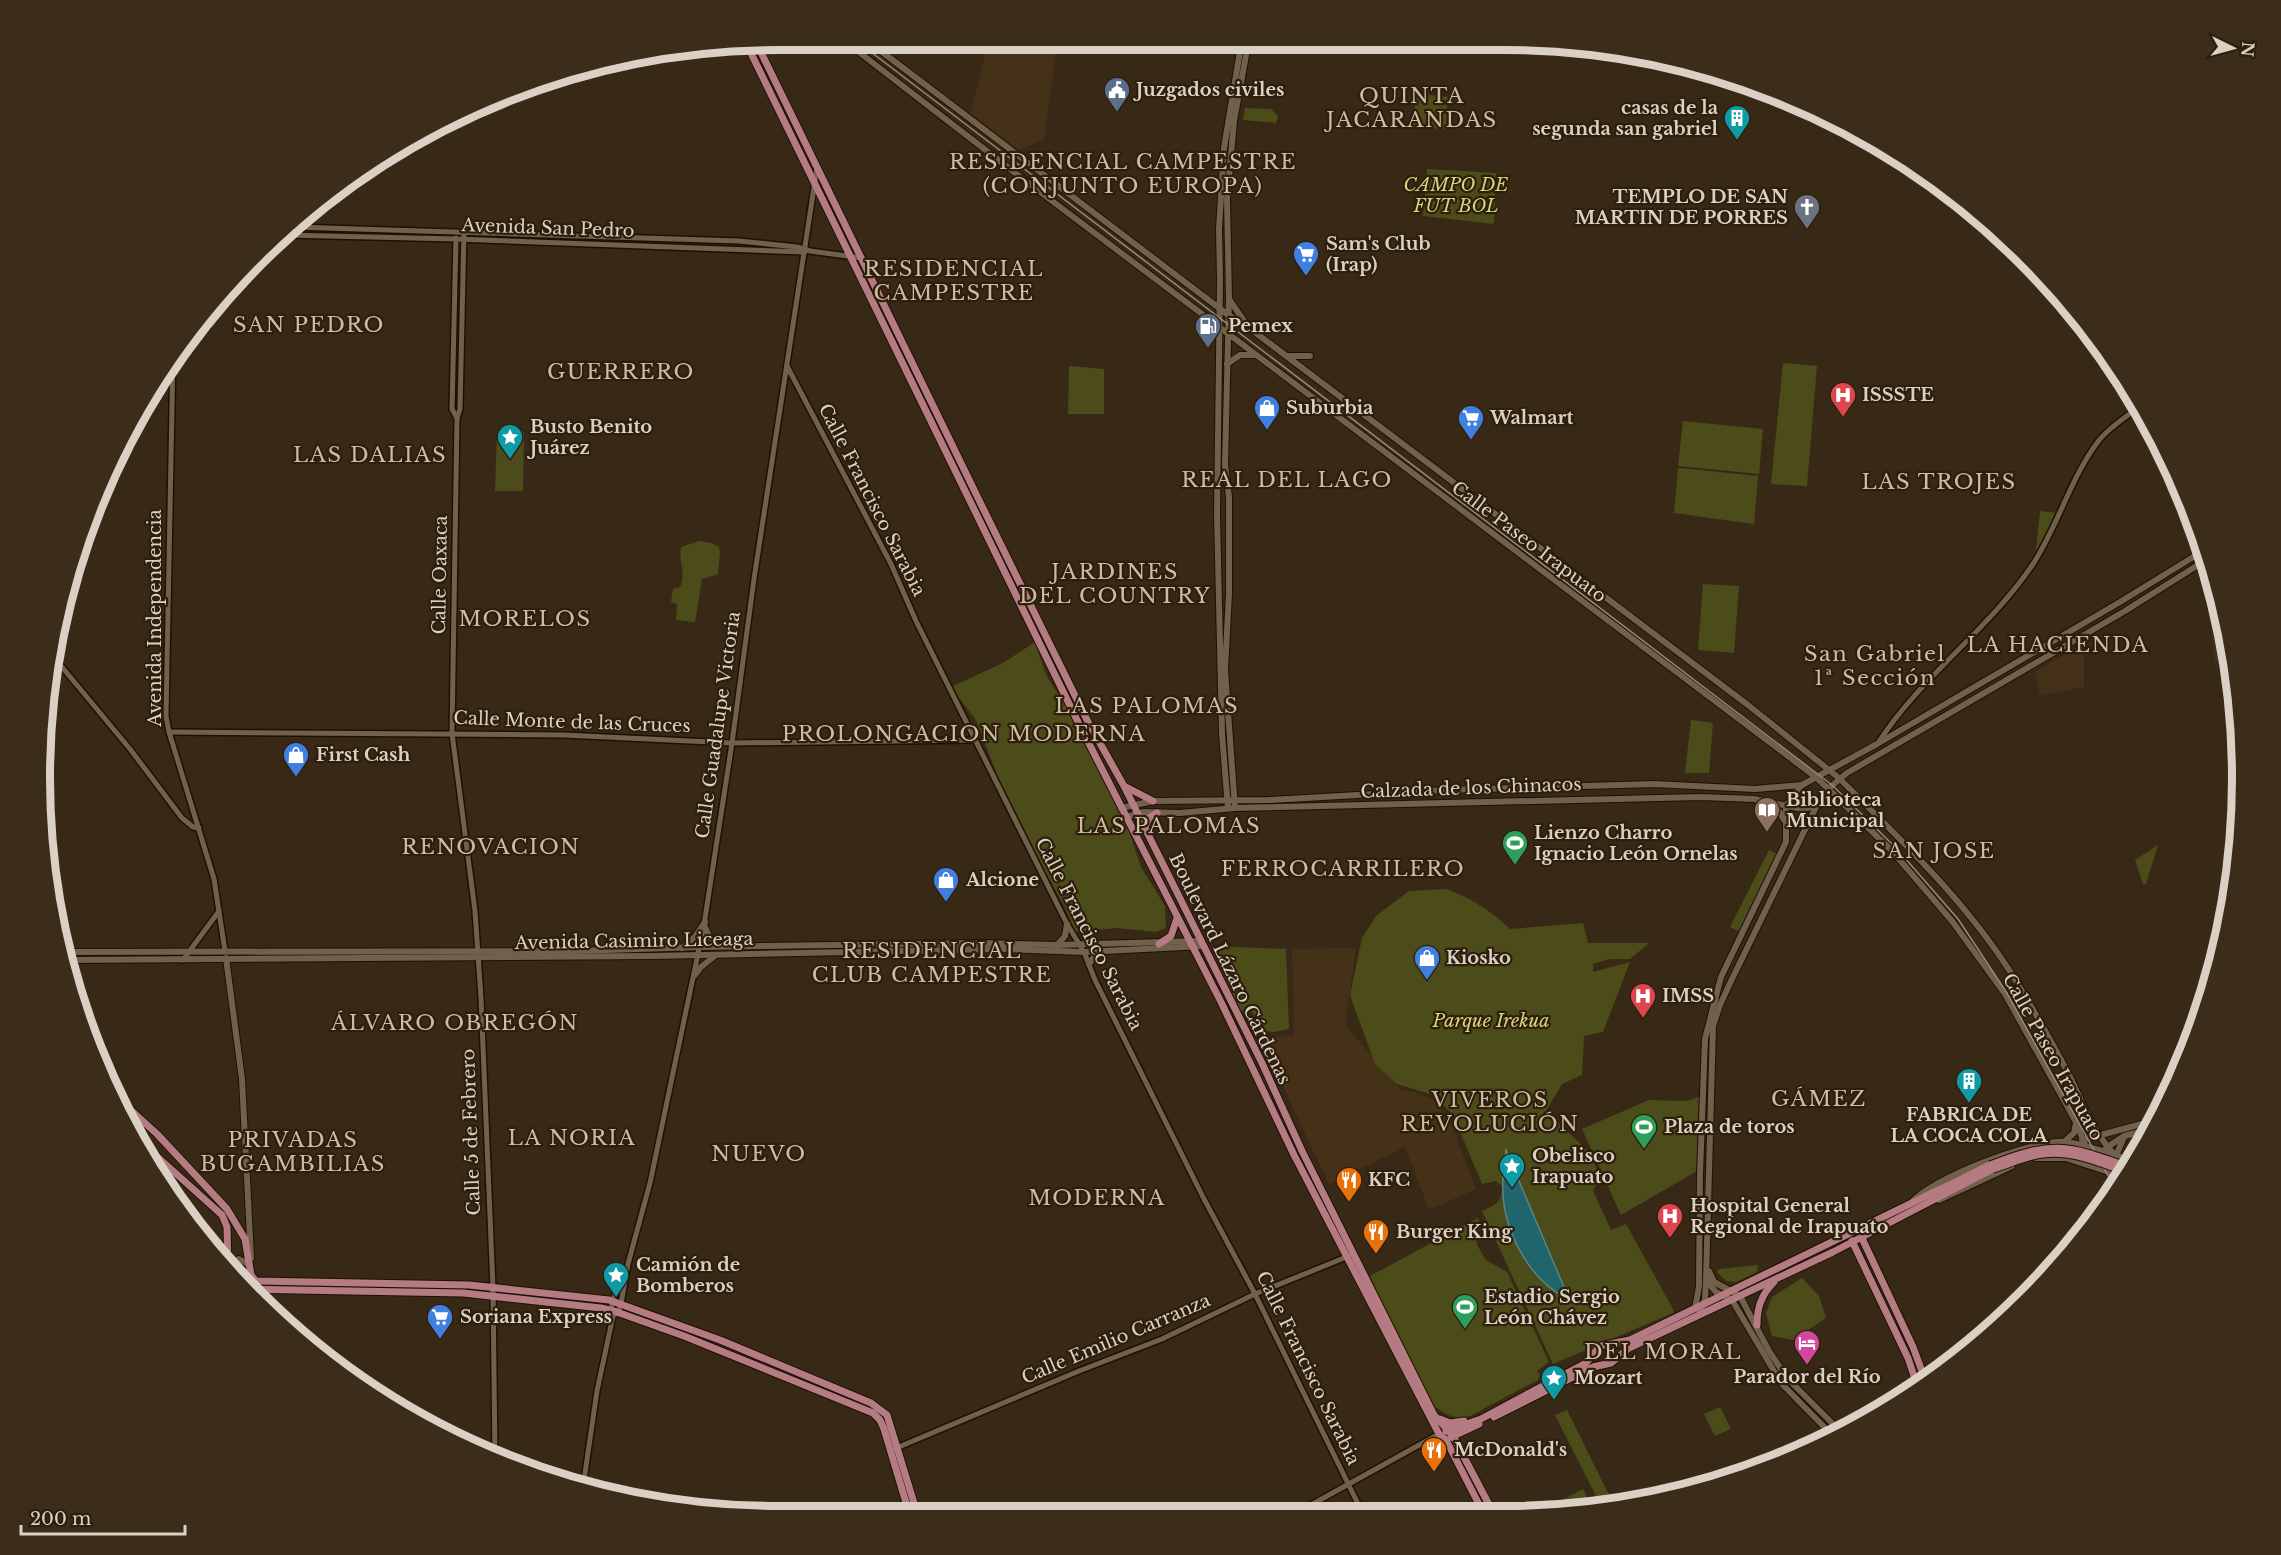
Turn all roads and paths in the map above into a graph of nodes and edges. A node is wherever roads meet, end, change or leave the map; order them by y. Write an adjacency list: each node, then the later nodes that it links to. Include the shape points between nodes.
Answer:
1 (760, 50): 7 (main road, Boulevard Lázaro Cárdenas)
2 (856, 50): 22 (main road, Calle Paseo Irapuato)
3 (880, 50): 20 (main road, Calle Paseo Irapuato)
4 (1240, 50): 14 (main road, via 1224,148)
5 (1247, 50): 18 (main road, via 1228,170)
6 (750, 51): 8 (main road, Boulevard Lázaro Cárdenas)
7 (817, 168): 8 (street, Calle Guadalupe Victoria); 17 (main road, Boulevard Lázaro Cárdenas)
8 (814, 182): 15 (street, Calle Guadalupe Victoria); 16 (main road, Boulevard Lázaro Cárdenas)
9 (300, 227): 12 (street, Avenida San Pedro)
10 (464, 232): 12 (street, Avenida San Pedro); 13 (street, Calle Oaxaca); 15 (street, Avenida San Pedro, via 739,241)
11 (292, 235): 12 (street, Avenida San Pedro)
12 (456, 236): 13 (street, Avenida San Pedro); 25 (street, Calle Oaxaca)
13 (463, 240): 15 (street, Avenida San Pedro); 26 (street, Calle Oaxaca)
14 (1219, 247): 18 (main road); 20 (main road)
15 (806, 251): 16 (street, Avenida San Pedro); 31 (street, Calle Guadalupe Victoria)
16 (851, 257): 17 (street, Avenida San Pedro); 61 (main road, Boulevard Lázaro Cárdenas)
17 (862, 258): 48 (main road, Boulevard Lázaro Cárdenas, via 1087,720)
18 (1228, 277): 19 (main road)
19 (1229, 299): 21 (main road); 23 (main road)
20 (1219, 307): 21 (main road, Calle Paseo Irapuato); 22 (main road)
21 (1227, 314): 23 (main road, Calle Paseo Irapuato); 24 (main road)
22 (1219, 327): 24 (main road, Calle Paseo Irapuato); 53 (main road, via 1217,525)
23 (1248, 327): 28 (main road, Calle Paseo Irapuato)
24 (1227, 333): 27 (main road, Calle Paseo Irapuato); 30 (main road)
25 (453, 351): 26 (street); 34 (street, Calle Oaxaca, via 452,409)
26 (461, 351): 34 (street, Calle Oaxaca)
27 (1258, 356): 30 (main road, via 1240,355); 43 (main road, Calle Paseo Irapuato)
28 (1287, 356): 29 (main road); 44 (main road, Calle Paseo Irapuato)
29 (1310, 356)
30 (1226, 365): 58 (main road, via 1229,584 1225,670)
31 (786, 366): 40 (street, Calle Francisco Sarabia, via 886,554); 41 (street, Calle Guadalupe Victoria)
32 (173, 372): 38 (street, Avenida Independencia, via 166,716)
33 (2133, 412): 42 (street, via 2100,440 2076,478 2033,564 1986,624 1915,696)
34 (457, 418): 39 (street, Calle Oaxaca)
35 (2197, 555): 42 (main road)
36 (2199, 564): 46 (main road)
37 (59, 664): 66 (street, via 182,818)
38 (169, 732): 39 (street, Calle Monte de las Cruces); 66 (street, Avenida Independencia)
39 (452, 733): 41 (street, Calle Monte de las Cruces); 87 (street, Calle 5 de Febrero)
40 (974, 740): 41 (street, Calle Monte de las Cruces); 73 (street, Calle Francisco Sarabia)
41 (732, 744): 72 (street, Calle Guadalupe Victoria)
42 (1877, 744): 44 (main road)
43 (1802, 767): 45 (main road, Calle Paseo Irapuato); 47 (main road)
44 (1830, 770): 45 (main road); 46 (main road, Calle Paseo Irapuato)
45 (1817, 778): 47 (main road); 51 (main road, Calle Paseo Irapuato)
46 (1839, 778): 51 (main road); 103 (main road, Calle Paseo Irapuato, via 1891,829 1977,926 2017,982)
47 (1803, 785): 49 (main road, Calzada de los Chinacos, via 1755,789); 59 (main road)
48 (1124, 786): 55 (main road); 57 (main road, Boulevard Lázaro Cárdenas)
49 (1718, 786): 50 (main road, Calzada de los Chinacos); 52 (main road)
50 (1550, 787): 54 (main road); 58 (main road, Calzada de los Chinacos)
51 (1828, 789): 60 (main road); 100 (main road, Calle Paseo Irapuato, via 1892,851 1952,921 2005,994)
52 (1718, 797): 54 (main road, Calzada de los Chinacos); 56 (main road, Calzada de los Chinacos)
53 (1227, 800): 55 (main road, Calzada de los Chinacos); 58 (main road, Calzada de los Chinacos)
54 (1551, 800): 58 (main road, Calzada de los Chinacos, via 1307,808)
55 (1153, 801): 57 (main road, Calzada de los Chinacos)
56 (1766, 801): 59 (main road, Calzada de los Chinacos); 65 (main road)
57 (1132, 804): 61 (main road, Calzada de los Chinacos); 62 (main road, Boulevard Lázaro Cárdenas)
58 (1233, 806): 63 (main road, Calzada de los Chinacos)
59 (1786, 806): 60 (main road, Calzada de los Chinacos); 65 (main road)
60 (1816, 806): 69 (main road)
61 (1121, 808): 64 (main road, Boulevard Lázaro Cárdenas)
62 (1136, 813): 63 (main road, Calzada de los Chinacos); 64 (main road, Calzada de los Chinacos); 67 (main road, Boulevard Lázaro Cárdenas)
63 (1156, 813): 67 (main road)
64 (1126, 817): 71 (main road, Boulevard Lázaro Cárdenas)
65 (1785, 821): 68 (main road, via 1786,842)
66 (199, 828): 70 (street, Avenida Independencia)
67 (1144, 829): 76 (main road, Boulevard Lázaro Cárdenas)
68 (1756, 905): 69 (main road); 95 (main road)
69 (1765, 909): 96 (main road)
70 (220, 910): 82 (street); 83 (street, Avenida Independencia)
71 (1177, 918): 75 (main road, via 1171,936); 78 (main road, Boulevard Lázaro Cárdenas)
72 (705, 923): 79 (street, Calle Guadalupe Victoria); 80 (main road, via 710,938); 81 (main road)
73 (1067, 924): 74 (street, Calle Francisco Sarabia); 77 (main road, via 1065,936)
74 (1079, 944): 75 (main road, Avenida Casimiro Liceaga); 77 (main road, Avenida Casimiro Liceaga); 86 (street, Calle Francisco Sarabia)
75 (1159, 944): 78 (main road, Avenida Casimiro Liceaga)
76 (1201, 944): 78 (main road, Avenida Casimiro Liceaga); 123 (main road, Boulevard Lázaro Cárdenas)
77 (1057, 945): 80 (main road, Avenida Casimiro Liceaga)
78 (1192, 945): 84 (main road, Avenida Casimiro Liceaga); 123 (main road, Boulevard Lázaro Cárdenas, via 1294,1155)
79 (700, 947): 80 (main road, Avenida Casimiro Liceaga); 81 (main road, Avenida Casimiro Liceaga); 88 (street, Calle Guadalupe Victoria)
80 (724, 947)
81 (682, 948): 87 (main road, Avenida Casimiro Liceaga)
82 (188, 951): 83 (main road, Avenida Casimiro Liceaga); 85 (main road, Avenida Casimiro Liceaga); 91 (street)
83 (225, 951): 87 (main road, Avenida Casimiro Liceaga); 92 (main road, Avenida Independencia)
84 (1098, 951): 86 (main road, Avenida Casimiro Liceaga); 93 (main road)
85 (71, 952)
86 (1084, 952): 89 (main road, Avenida Casimiro Liceaga, via 1001,949); 93 (street, Calle Francisco Sarabia)
87 (478, 954): 88 (main road, Avenida Casimiro Liceaga); 92 (main road, Avenida Casimiro Liceaga); 134 (street, Calle 5 de Febrero)
88 (699, 954): 89 (main road, Avenida Casimiro Liceaga); 94 (street, Calle Guadalupe Victoria)
89 (722, 954): 94 (main road)
90 (73, 960): 91 (main road, Avenida Casimiro Liceaga)
91 (183, 960): 92 (main road, Avenida Casimiro Liceaga)
92 (226, 960): 128 (main road, Avenida Independencia, via 242,1079 251,1234)
93 (1089, 964): 137 (street, Calle Francisco Sarabia)
94 (695, 975): 133 (street, Calle Guadalupe Victoria)
95 (1721, 977): 96 (main road); 97 (main road, via 1705,1039)
96 (1731, 981): 98 (main road, via 1713,1026)
97 (1703, 1086): 98 (main road); 126 (main road)
98 (1713, 1089): 127 (main road)
99 (131, 1110): 128 (main road, via 227,1209 245,1239)
100 (2076, 1122): 105 (main road, Calle Paseo Irapuato); 106 (main road)
101 (2143, 1124): 103 (main road)
102 (2139, 1132): 104 (main road)
103 (2099, 1136): 105 (main road); 108 (main road, Calle Paseo Irapuato)
104 (2124, 1136): 108 (main road); 110 (main road)
105 (2084, 1140): 106 (main road); 107 (main road, Calle Paseo Irapuato)
106 (2068, 1142): 107 (main road); 111 (main road, via 2073,1152); 119 (main road, via 2030,1146 1992,1158 1917,1195)
107 (2087, 1147): 108 (main road); 114 (main road, Calle Paseo Irapuato)
108 (2105, 1149): 110 (main road); 114 (main road)
109 (155, 1155): 124 (main road, via 222,1215 227,1227)
110 (2116, 1156): 112 (main road); 117 (main road)
111 (2069, 1158): 114 (main road); 120 (main road, via 2026,1160)
112 (2124, 1158)
113 (2120, 1164): 115 (main road, bridge, via 2078,1149 2052,1147 2027,1152)
114 (2093, 1165): 117 (main road)
115 (1992, 1167): 116 (main road, bridge, via 2053,1153 2077,1155); 119 (main road); 120 (main road)
116 (2117, 1169)
117 (2110, 1172): 118 (main road)
118 (2114, 1173)
119 (1911, 1203): 135 (main road)
120 (1908, 1213): 121 (main road)
121 (1861, 1236): 122 (main road); 152 (main road)
122 (1852, 1241): 130 (main road); 153 (main road)
123 (1351, 1255): 137 (street, Calle Emilio Carranza); 154 (main road, Boulevard Lázaro Cárdenas); 159 (main road, Boulevard Lázaro Cárdenas, via 1398,1358)
124 (228, 1256)
125 (233, 1262): 128 (main road, via 239,1259)
126 (1699, 1263): 132 (main road); 145 (main road)
127 (1707, 1264): 132 (main road); 135 (main road, via 1714,1282)
128 (249, 1266): 129 (main road); 131 (main road)
129 (247, 1276)
130 (1779, 1277): 139 (main road); 147 (main road, via 1761,1300)
131 (256, 1281): 134 (main road)
132 (1706, 1281): 138 (main road); 144 (main road)
133 (625, 1282): 142 (street, Calle Guadalupe Victoria); 143 (street, Calle Guadalupe Victoria)
134 (493, 1288): 140 (street, Calle 5 de Febrero); 142 (main road)
135 (1732, 1291): 138 (main road); 139 (main road)
136 (263, 1292): 140 (main road, via 463,1293)
137 (1255, 1294): 162 (street, Calle Emilio Carranza, via 1162,1339); 164 (street, Calle Francisco Sarabia)
138 (1724, 1295): 141 (main road); 144 (main road)
139 (1740, 1296): 141 (main road); 147 (main road)
140 (492, 1297): 146 (main road); 161 (street, Calle 5 de Febrero)
141 (1732, 1300): 145 (main road); 157 (main road, via 1781,1383)
142 (612, 1301): 143 (main road); 146 (street, Calle Guadalupe Victoria)
143 (621, 1304): 146 (street, Calle Guadalupe Victoria); 162 (main road, via 872,1403 887,1415)
144 (1703, 1304): 145 (main road)
145 (1697, 1312): 148 (main road, via 1630,1340); 150 (main road)
146 (614, 1313): 162 (main road, via 684,1336 873,1413); 163 (street, via 597,1391)
147 (1756, 1325): 156 (main road, via 1787,1378)
148 (1615, 1342): 149 (main road); 150 (main road)
149 (1595, 1352): 151 (main road); 155 (main road, via 1586,1363)
150 (1620, 1356): 151 (main road)
151 (1600, 1365): 158 (main road)
152 (1923, 1373)
153 (1915, 1378)
154 (1434, 1415): 155 (main road, via 1450,1423); 158 (main road, Boulevard Lázaro Cárdenas)
155 (1481, 1419): 158 (main road)
156 (1834, 1425)
157 (1826, 1429)
158 (1451, 1433): 159 (main road); 160 (main road); 170 (main road, Boulevard Lázaro Cárdenas)
159 (1439, 1434): 160 (main road, Boulevard Lázaro Cárdenas); 164 (street)
160 (1446, 1440): 169 (main road, Boulevard Lázaro Cárdenas)
161 (495, 1448)
162 (893, 1449): 165 (main road); 166 (main road)
163 (585, 1480)
164 (1348, 1483): 167 (street); 168 (street, Calle Francisco Sarabia)
165 (907, 1506)
166 (914, 1506)
167 (1308, 1506)
168 (1359, 1506)
169 (1480, 1506)
170 (1490, 1506)

